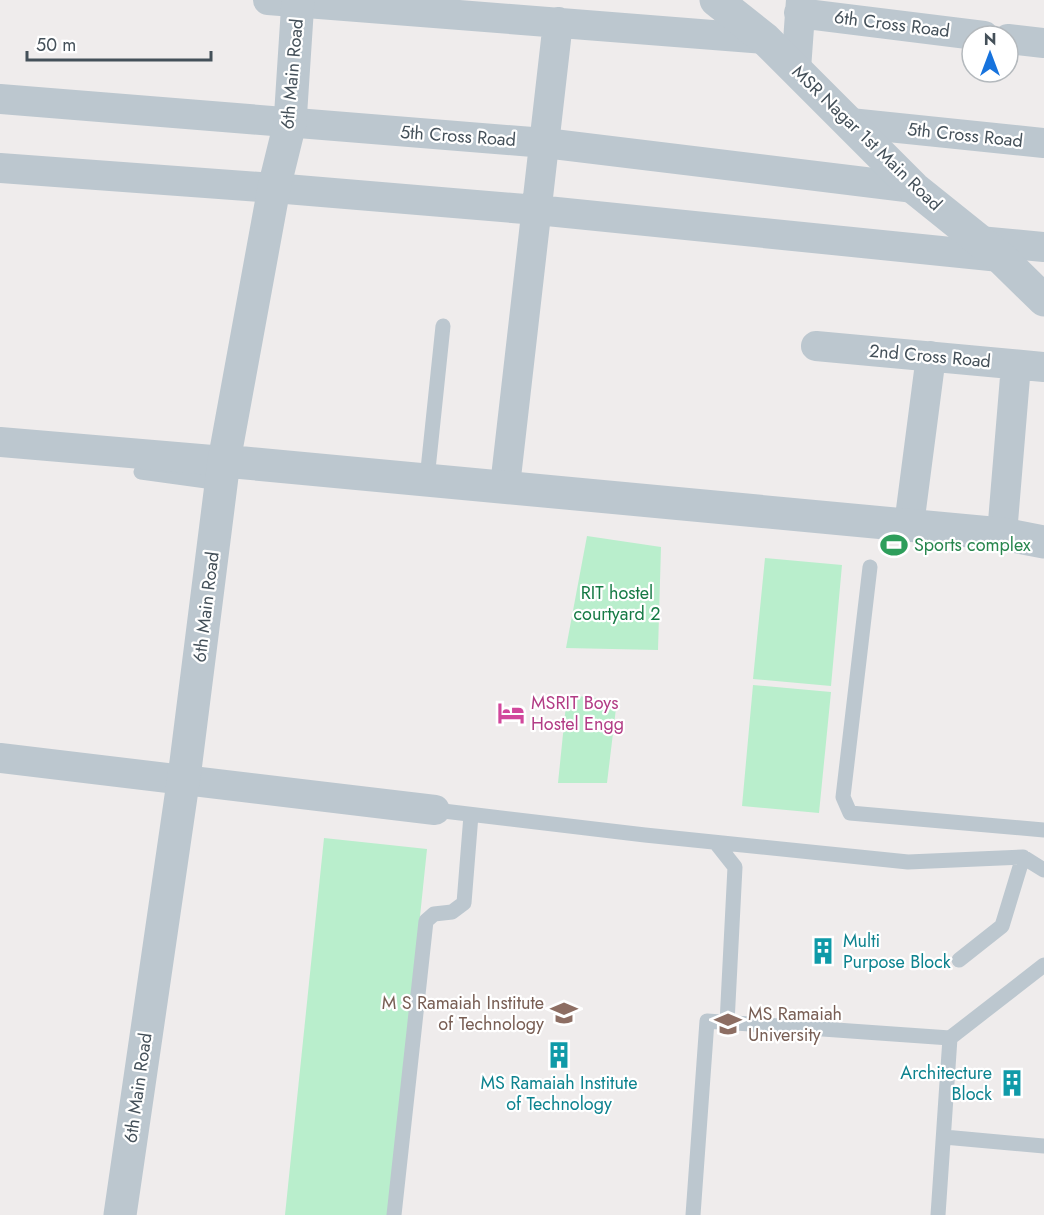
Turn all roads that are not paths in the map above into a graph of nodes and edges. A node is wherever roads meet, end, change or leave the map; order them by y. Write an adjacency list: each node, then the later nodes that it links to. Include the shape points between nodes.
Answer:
1 (717, 0): 6 (street, MSR Nagar 1st Main Road)
2 (288, 1): 4 (street); 11 (street, 6th Main Road)
3 (800, 6): 5 (street, 6th Cross Road); 9 (street)
4 (558, 22): 6 (street); 13 (street)
5 (960, 32)
6 (765, 39): 9 (street, MSR Nagar 1st Main Road)
7 (1020, 41): 8 (street)
8 (1044, 44)
9 (796, 69): 12 (street, MSR Nagar 1st Main Road)
10 (0, 99): 11 (street, 5th Cross Road)
11 (290, 123): 13 (street, 5th Cross Road); 16 (street, 6th Main Road)
12 (850, 123): 14 (street, 5th Cross Road); 17 (street, MSR Nagar 1st Main Road)
13 (545, 143): 17 (street, 5th Cross Road); 18 (street)
14 (1044, 143)
15 (0, 168): 16 (street)
16 (274, 188): 18 (street); 28 (street, 6th Main Road)
17 (915, 188): 20 (street, MSR Nagar 1st Main Road)
18 (537, 210): 20 (street); 30 (street)
19 (1044, 247): 20 (street)
20 (989, 249): 21 (street, MSR Nagar 1st Main Road)
21 (1044, 300)
22 (443, 326): 29 (lane)
23 (816, 346): 24 (street, 2nd Cross Road)
24 (931, 356): 25 (street, 2nd Cross Road); 31 (street)
25 (1030, 366): 32 (street)
26 (0, 442): 28 (street)
27 (141, 472): 28 (lane)
28 (223, 472): 29 (street); 36 (street, 6th Main Road)
29 (428, 479): 30 (street)
30 (505, 486): 31 (street)
31 (909, 525): 32 (street)
32 (1002, 534): 33 (street)
33 (1044, 542)
34 (870, 567): 39 (lane, via 843,797 850,813)
35 (0, 758): 36 (street)
36 (182, 781): 37 (street); 49 (street, 6th Main Road)
37 (435, 810): 38 (lane)
38 (471, 815): 40 (lane); 50 (lane, via 464,903 426,921)
39 (1044, 830)
40 (716, 843): 41 (lane, via 909,862); 45 (lane, via 735,867)
41 (1023, 857): 42 (lane); 43 (lane, via 1002,926)
42 (1044, 870)
43 (959, 960)
44 (1044, 965): 46 (lane)
45 (727, 1023): 46 (lane); 51 (lane, via 707,1021)
46 (950, 1038): 47 (lane)
47 (944, 1137): 48 (lane); 52 (lane)
48 (1044, 1146)
49 (120, 1215)
50 (394, 1215)
51 (693, 1215)
52 (938, 1215)

